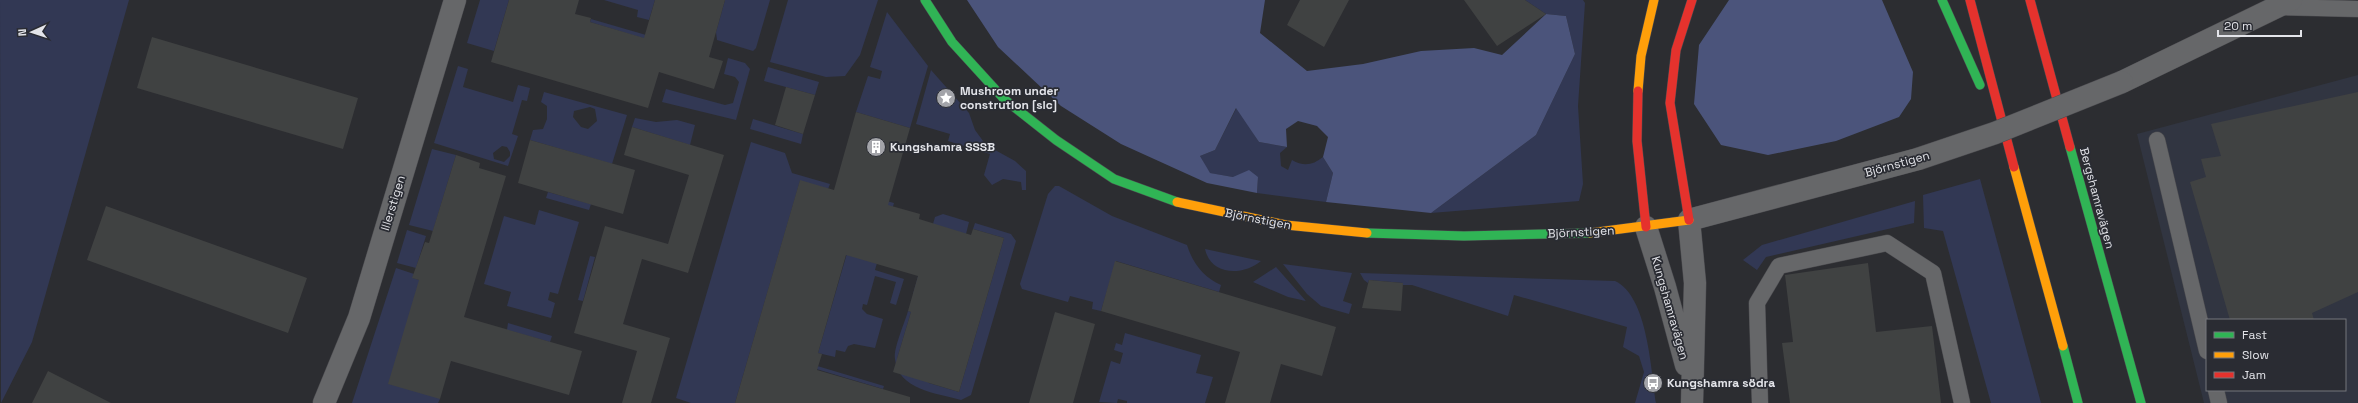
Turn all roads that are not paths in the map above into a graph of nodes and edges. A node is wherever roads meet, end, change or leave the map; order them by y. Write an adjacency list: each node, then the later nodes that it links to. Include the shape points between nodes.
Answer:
1 (455, 0): 19 (street, Illerstigen, via 359,318)
2 (925, 0): 15 (main road, Björnstigen, via 952,42 1004,99 1056,140 1114,180 1179,203 1286,225 1376,234 1464,236 1592,233)
3 (1654, 0): 15 (main road, via 1644,30 1637,98 1638,166)
4 (1692, 0): 14 (main road, via 1676,50 1670,103)
5 (1942, 0): 13 (main road)
6 (1970, 0): 13 (main road)
7 (2030, 0): 11 (main road, Bergshamravägen)
8 (2033, 0): 11 (main road)
9 (2284, 2): 10 (lane, Björnstigen); 14 (street, Björnstigen, bridge, via 2122,82 1995,133 1918,159)
10 (2358, 9)
11 (2038, 29): 23 (main road, Bergshamravägen)
12 (2157, 140): 16 (lane)
13 (2007, 143): 22 (main road)
14 (1689, 220): 15 (main road, Björnstigen); 18 (street, Kungshamravägen, via 1695,283)
15 (1646, 227): 18 (street, Kungshamravägen, via 1665,287)
16 (2206, 347)
17 (2216, 391): 24 (lane)
18 (1692, 396)
19 (324, 403)
20 (1760, 403): 21 (lane, via 1757,303 1779,266 1887,243 1933,273)
21 (1962, 403)
22 (2078, 403)
23 (2141, 403)
24 (2219, 403)

